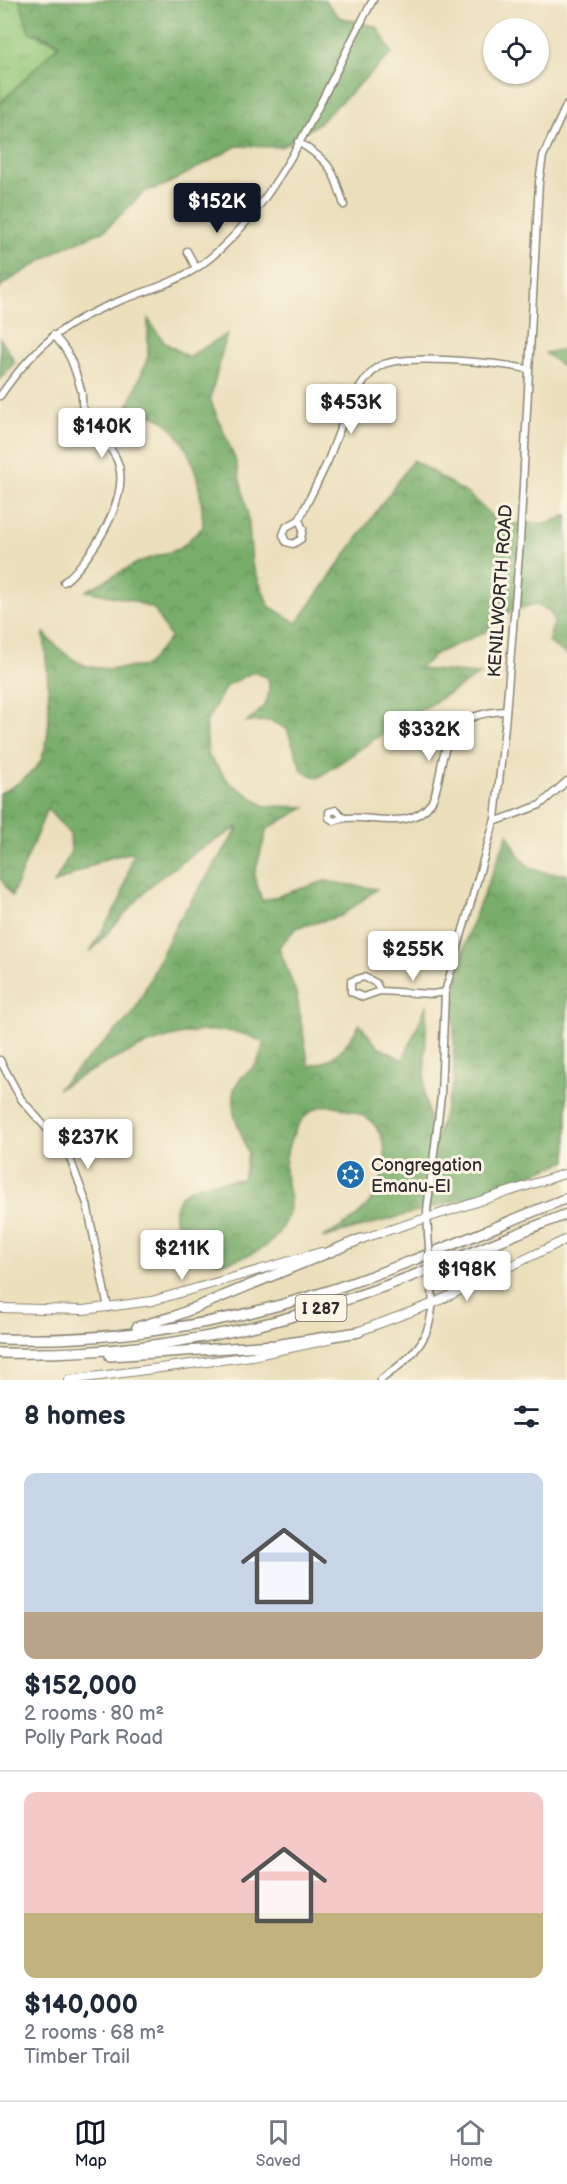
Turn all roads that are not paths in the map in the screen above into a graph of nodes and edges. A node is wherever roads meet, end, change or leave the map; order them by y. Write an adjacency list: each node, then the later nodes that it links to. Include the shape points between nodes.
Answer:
1 (373, 0): 3 (street)
2 (567, 104): 8 (street, KENILWORTH ROAD, via 543,156 539,182)
3 (298, 142): 4 (street, via 323,157 332,169); 6 (street, via 243,225)
4 (344, 205)
5 (188, 251): 6 (street)
6 (196, 268): 7 (street, via 104,307)
7 (53, 334): 9 (street, via 19,368); 11 (street, via 70,353 83,407 121,473 120,494 92,551)
8 (527, 369): 10 (street, via 404,359 377,367 354,399); 12 (street, KENILWORTH ROAD, via 520,542)
9 (0, 396)
10 (299, 520)
11 (64, 582)
12 (506, 711): 14 (street, via 481,712 459,725 444,747 430,804 409,819); 15 (street, KENILWORTH ROAD)
13 (567, 781): 15 (street, via 540,805)
14 (343, 817)
15 (494, 822): 17 (street, KENILWORTH ROAD)
16 (380, 991): 16 (street, via 363,997 351,992 351,981 364,977 376,983); 17 (street)
17 (445, 992): 22 (street, KENILWORTH ROAD, via 441,1096)
18 (0, 1060): 27 (street, via 21,1099 68,1153 87,1204)
19 (567, 1173): 22 (main road)
20 (567, 1198): 29 (highway, I 287, via 304,1298 199,1324)
21 (567, 1214): 32 (highway, I 287, via 369,1292 285,1319 179,1341)
22 (427, 1217): 23 (main road); 25 (street, KENILWORTH ROAD, bridge)
23 (361, 1239): 27 (main road, via 190,1292); 29 (highway, via 167,1319)
24 (567, 1239): 25 (main road)
25 (432, 1304): 28 (main road); 34 (street, KENILWORTH ROAD, via 432,1318 417,1350)
26 (0, 1308): 27 (main road)
27 (108, 1308)
28 (359, 1332): 32 (highway, via 255,1347 114,1356); 33 (main road, via 272,1353)
29 (81, 1338): 30 (highway, I 287)
30 (0, 1339)
31 (0, 1353): 32 (highway, I 287)
32 (62, 1353)
33 (69, 1380)
34 (380, 1380)

